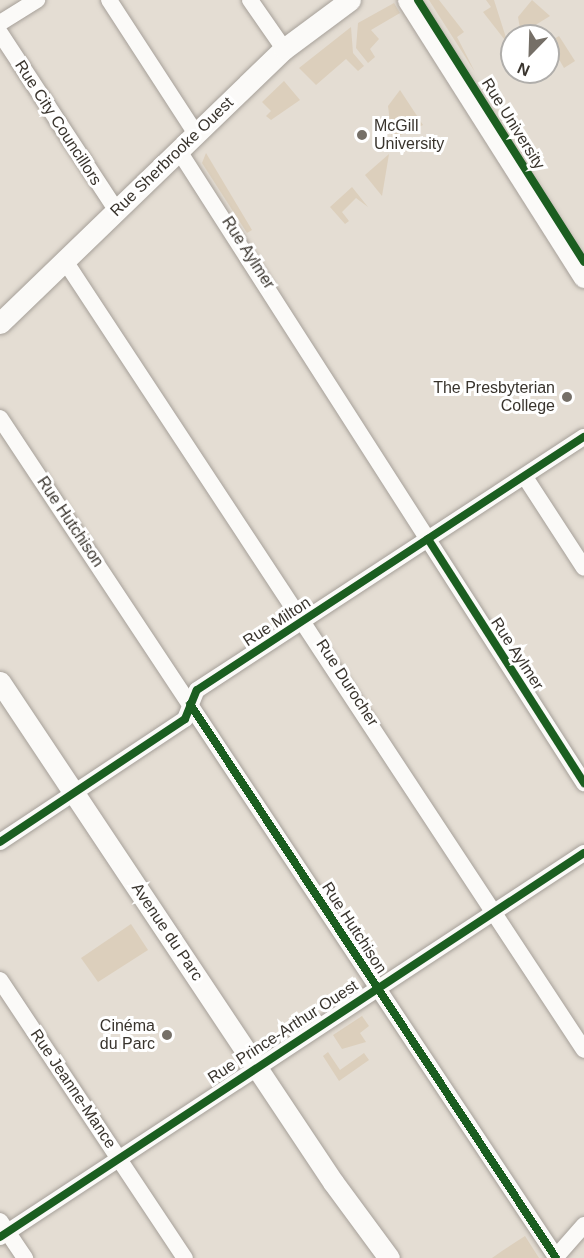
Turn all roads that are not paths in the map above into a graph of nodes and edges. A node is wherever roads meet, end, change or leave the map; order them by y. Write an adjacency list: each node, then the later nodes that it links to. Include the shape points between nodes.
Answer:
1 (38, 0): 6 (street)
2 (109, 0): 9 (street)
3 (250, 0): 8 (street)
4 (350, 0): 8 (main road, Rue Sherbrooke Ouest)
5 (408, 0): 13 (main road, Rue University)
6 (0, 23)
7 (0, 33): 11 (street, Rue City Councillors)
8 (284, 49): 9 (main road, Rue Sherbrooke Ouest)
9 (196, 134): 10 (main road, Rue Sherbrooke Ouest)
10 (179, 151): 11 (main road, Rue Sherbrooke Ouest); 18 (street, Rue Aylmer)
11 (117, 211): 12 (main road, Rue Sherbrooke Ouest)
12 (65, 261): 14 (main road, Rue Sherbrooke Ouest); 20 (street, Rue Durocher)
13 (584, 277)
14 (0, 323)
15 (0, 418): 22 (street, Rue Hutchison)
16 (584, 437): 17 (street, Rue Milton)
17 (525, 477): 18 (street, Rue Milton); 19 (street)
18 (428, 540): 20 (street, Rue Milton); 23 (street, Rue Aylmer)
19 (584, 568)
20 (306, 621): 22 (street, Rue Milton, via 197,690); 27 (street, Rue Durocher)
21 (0, 682): 24 (main road, Avenue du Parc)
22 (190, 704): 24 (street, Rue Milton, via 185,718); 29 (street, Rue Hutchison)
23 (584, 783)
24 (74, 793): 25 (street, Rue Milton); 31 (main road, Avenue du Parc)
25 (0, 842)
26 (584, 853): 27 (street, Rue Prince-Arthur Ouest)
27 (494, 911): 29 (street, Rue Prince-Arthur Ouest); 30 (street, Rue Durocher)
28 (0, 980): 32 (street, Rue Jeanne-Mance)
29 (376, 987): 31 (street, Rue Prince-Arthur Ouest); 40 (street, Rue Hutchison)
30 (584, 1050)
31 (256, 1066): 32 (street, Rue Prince-Arthur Ouest); 33 (main road, Avenue du Parc)
32 (119, 1158): 35 (street, Rue Prince-Arthur Ouest); 37 (street, Rue Jeanne-Mance)
33 (333, 1182): 38 (main road, Avenue du Parc); 39 (main road, Avenue du Parc)
34 (584, 1225): 40 (street)
35 (3, 1230): 36 (street)
36 (25, 1258)
37 (185, 1258)
38 (372, 1258)
39 (389, 1258)
40 (555, 1258)

